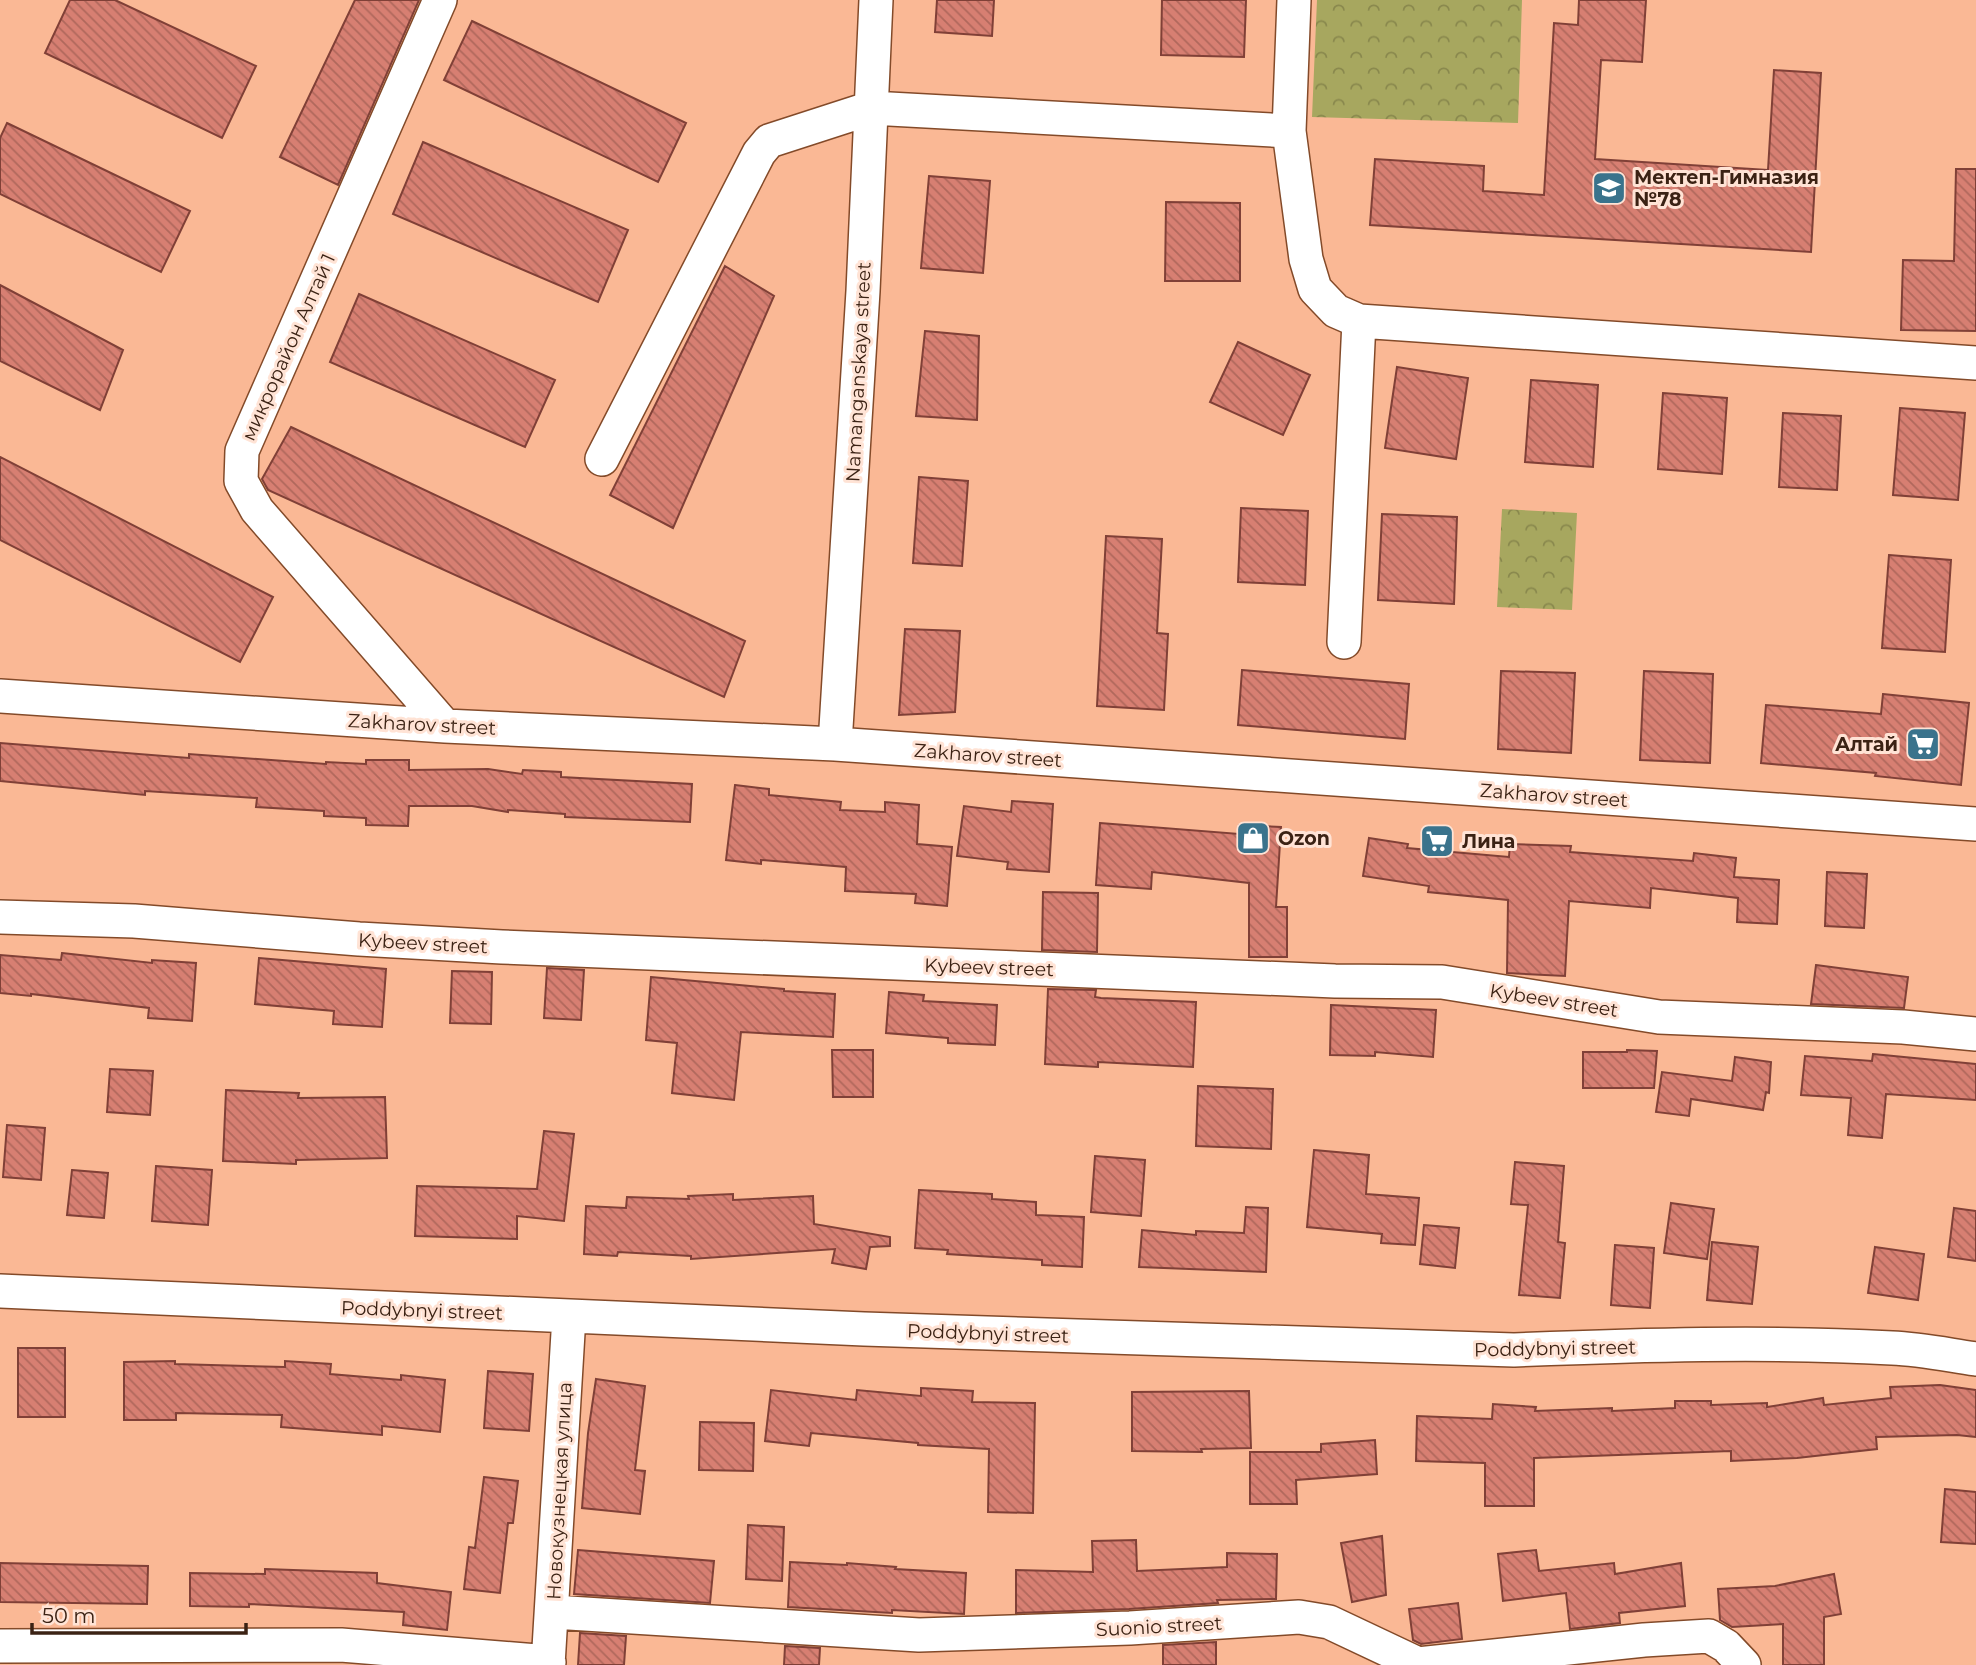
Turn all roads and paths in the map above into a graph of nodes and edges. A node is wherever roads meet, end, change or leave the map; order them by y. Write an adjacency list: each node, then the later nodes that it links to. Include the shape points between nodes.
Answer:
1 (440, 0): 11 (street, микрорайон Алтай 1, via 242,451 241,481 257,510)
2 (876, 0): 4 (street, Namanganskaya street)
3 (1294, 0): 5 (street)
4 (872, 108): 5 (street); 8 (street, via 776,138 759,153); 12 (street, Namanganskaya street)
5 (1289, 131): 6 (street, via 1306,259 1315,289 1336,311)
6 (1359, 321): 7 (street); 9 (street)
7 (1976, 363)
8 (602, 459)
9 (1344, 642)
10 (0, 696): 11 (street, Zakharov street)
11 (445, 726): 12 (street, Zakharov street)
12 (835, 744): 13 (street, Zakharov street)
13 (1976, 824)
14 (0, 917): 15 (street, Kybeev street, via 134,921 502,947 1442,982 1659,1017)
15 (1976, 1034)
16 (0, 1291): 17 (street, Poddybnyi street)
17 (569, 1316): 18 (street, Poddybnyi street, via 1514,1350 1893,1348); 19 (street, Новокузнецкая улица)
18 (1976, 1359)
19 (553, 1612): 21 (street, Новокузнецкая улица); 22 (street, Suonio street, via 919,1635 1299,1617 1329,1622 1418,1664 1709,1636)
20 (0, 1646): 21 (street, via 341,1645)
21 (548, 1664)
22 (1744, 1665)

